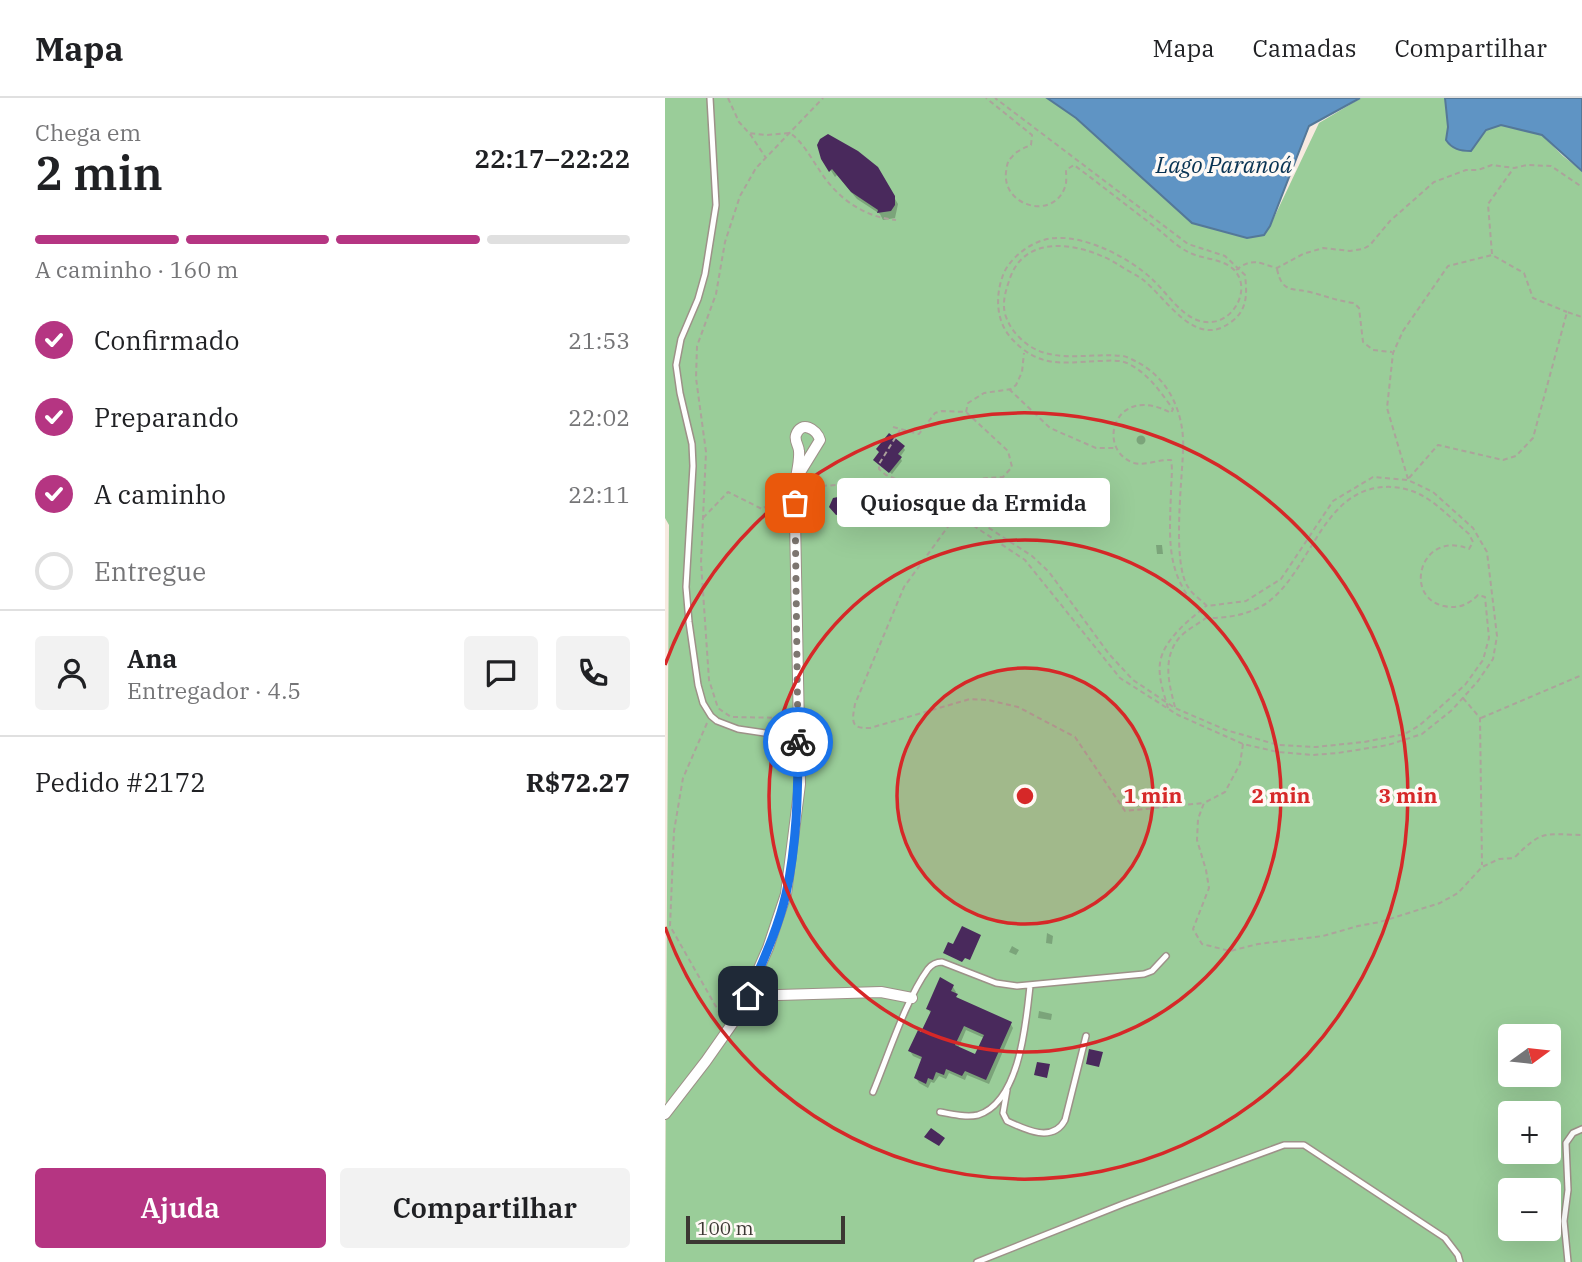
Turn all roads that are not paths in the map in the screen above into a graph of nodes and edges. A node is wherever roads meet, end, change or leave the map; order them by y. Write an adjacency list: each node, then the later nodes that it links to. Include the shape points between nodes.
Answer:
1 (711, 98): 5 (lane, via 716,205 705,274 676,365 692,444 686,587 689,622 698,684 711,716 739,729)
2 (800, 449): 3 (street); 3 (street, via 796,436 806,427 813,428 820,440); 4 (street)
3 (812, 450): 4 (street)
4 (795, 484): 5 (street)
5 (798, 738): 8 (street, via 800,784 786,894)
6 (1166, 956): 7 (lane, via 1144,974)
7 (1030, 986): 9 (lane, via 996,983 937,962 928,968); 11 (lane, via 1021,1046)
8 (748, 996): 9 (street, via 881,992); 14 (street, via 729,1030)
9 (912, 998): 12 (lane)
10 (1086, 1036): 11 (lane, via 1065,1120 1056,1131 1043,1134 1007,1121 1003,1113)
11 (1007, 1090): 13 (lane, via 977,1115)
12 (873, 1092)
13 (940, 1112)
14 (665, 1114)
15 (1582, 1129): 18 (lane, via 1566,1143)
16 (977, 1262): 17 (lane, via 1271,1149 1304,1145 1445,1238)
17 (1460, 1262)
18 (1568, 1262)

